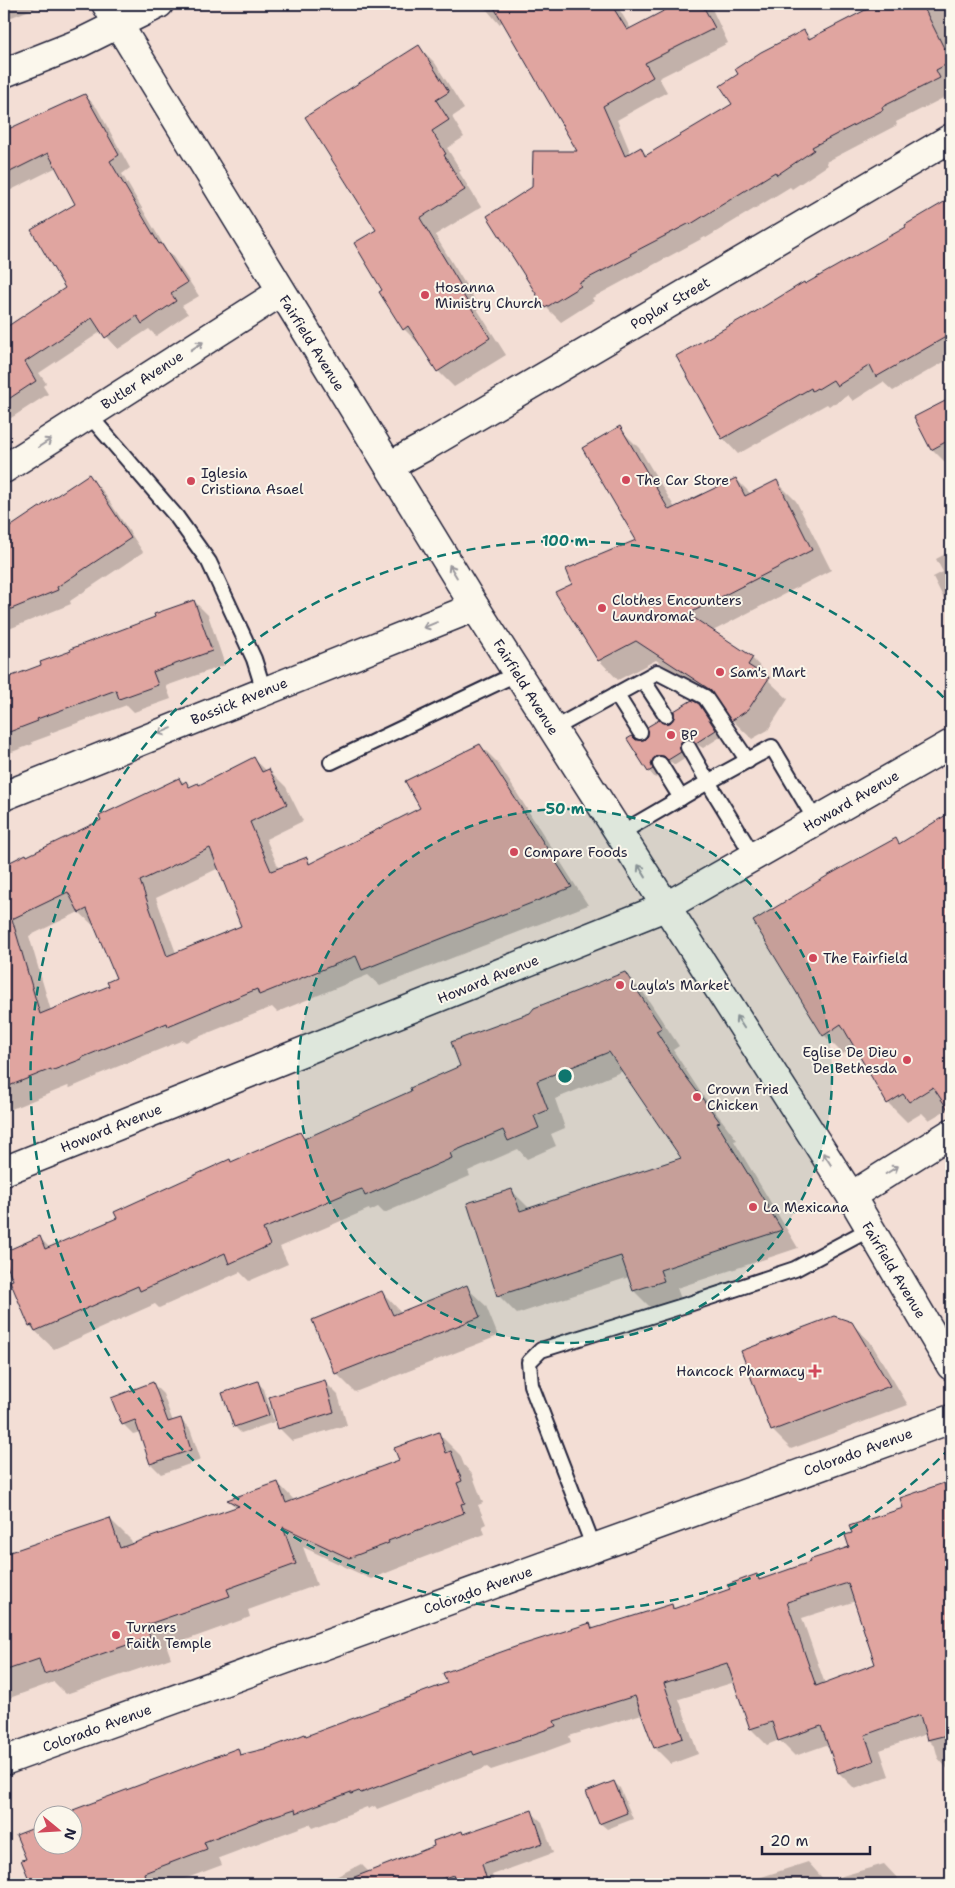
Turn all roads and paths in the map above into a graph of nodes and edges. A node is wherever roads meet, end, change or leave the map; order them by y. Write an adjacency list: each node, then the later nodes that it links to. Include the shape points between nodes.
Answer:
1 (159, 4): 2 (street)
2 (112, 14): 3 (street, via 80,43); 5 (street, Fairfield Avenue)
3 (4, 73)
4 (951, 138): 7 (street, Poplar Street)
5 (281, 292): 6 (street, Butler Avenue, one-way to 5); 7 (street, Fairfield Avenue)
6 (88, 415): 8 (street, Butler Avenue, one-way to 6); 12 (lane, via 176,516 210,562 254,659)
7 (389, 466): 9 (street, Fairfield Avenue, one-way to 7)
8 (4, 469)
9 (475, 606): 10 (street, Fairfield Avenue); 12 (street, Bassick Avenue, one-way to 12)
10 (518, 673): 15 (street, Fairfield Avenue); 20 (lane)
11 (644, 680): 13 (lane); 14 (lane); 19 (lane, via 657,672 705,697)
12 (264, 691): 23 (street, Bassick Avenue, one-way to 23)
13 (616, 694): 15 (lane); 16 (lane)
14 (666, 715)
15 (552, 729): 26 (street, Fairfield Avenue)
16 (640, 732)
17 (951, 744): 25 (street, Howard Avenue)
18 (688, 747): 22 (lane)
19 (748, 760): 22 (lane); 25 (lane, via 772,747)
20 (331, 762)
21 (660, 764): 24 (lane)
22 (708, 782): 24 (lane); 27 (lane)
23 (4, 796)
24 (681, 798): 26 (lane)
25 (816, 821): 27 (street, Howard Avenue)
26 (619, 834): 28 (street, Fairfield Avenue, one-way to 26)
27 (754, 857): 28 (street, Howard Avenue)
28 (665, 907): 30 (street, Howard Avenue); 31 (street, Fairfield Avenue, one-way to 28)
29 (951, 1134): 31 (street, one-way to 29)
30 (4, 1171)
31 (851, 1196): 32 (street, Fairfield Avenue)
32 (870, 1229): 33 (street, Fairfield Avenue); 35 (lane, via 795,1268 541,1350 529,1362 530,1385)
33 (951, 1366)
34 (951, 1418): 35 (street, Colorado Avenue)
35 (594, 1548): 36 (street, Colorado Avenue)
36 (4, 1761)

